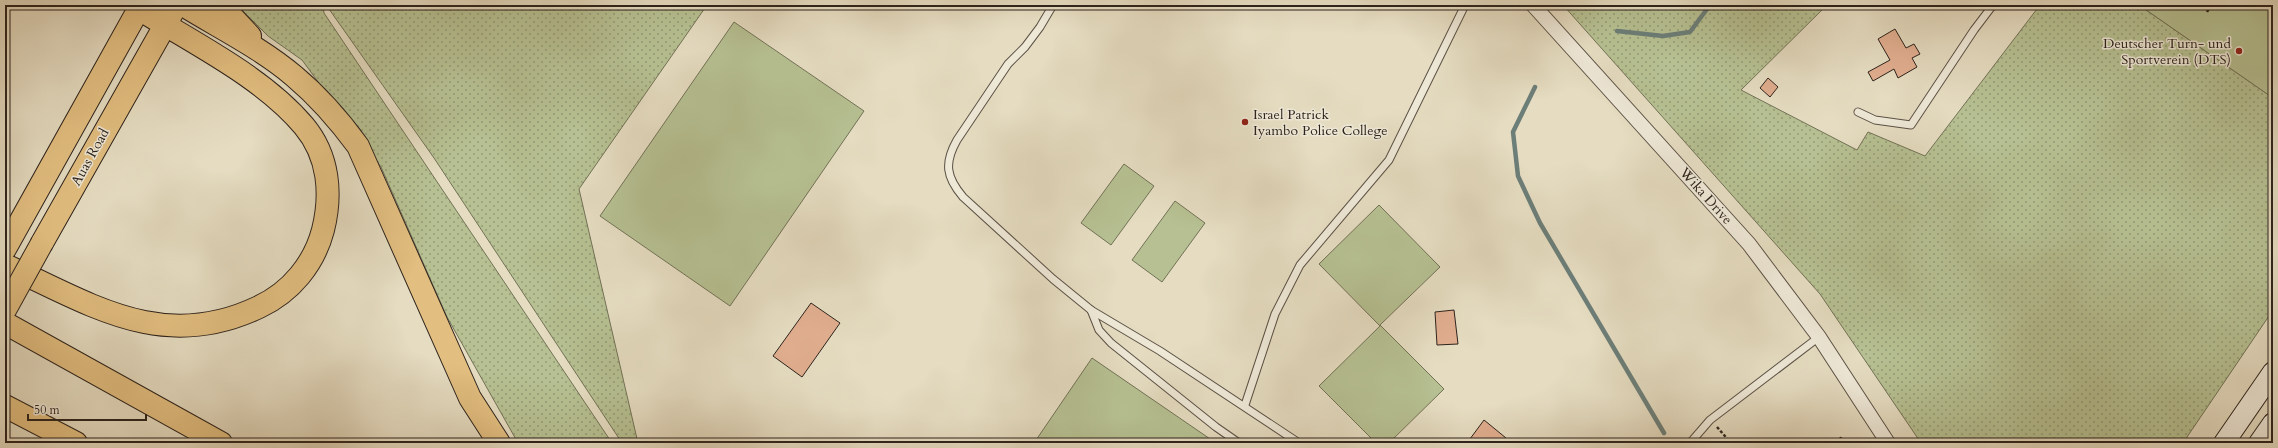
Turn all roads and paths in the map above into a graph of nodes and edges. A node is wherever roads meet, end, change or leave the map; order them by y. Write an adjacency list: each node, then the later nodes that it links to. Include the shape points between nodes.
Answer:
1 (176, 5): 11 (highway, Auas Road)
2 (183, 5): 12 (highway)
3 (221, 5): 12 (highway)
4 (1053, 5): 17 (lane, via 1040,28 1008,64 957,140 950,152 947,165 952,184 962,197)
5 (1465, 5): 22 (lane, via 1389,160 1300,265 1275,314)
6 (1533, 5): 19 (street, Wika Drive, via 1749,244)
7 (1993, 5): 13 (lane, via 1910,125 1875,120)
8 (2211, 5): 10 (path)
9 (140, 7): 11 (highway); 14 (highway, Auas Road)
10 (2207, 12)
11 (165, 25): 15 (highway, via 282,102 318,146 328,178 329,208 319,247 301,276 274,300 235,318 195,326 149,324 101,310); 16 (highway, Auas Road, bridge)
12 (269, 57): 28 (highway, via 294,76 331,111 358,146 470,398)
13 (1858, 112)
14 (5, 249)
15 (5, 265)
16 (5, 310)
17 (1091, 310): 22 (lane); 29 (lane, via 1099,330 1111,343 1216,428)
18 (5, 323): 27 (highway)
19 (1819, 337): 21 (street, Wika Drive); 24 (lane)
20 (2273, 372): 35 (main road)
21 (1861, 400): 33 (street, Wika Drive); 34 (street, Wika Drive)
22 (1245, 405): 30 (lane)
23 (5, 406): 26 (highway)
24 (1710, 420): 31 (lane); 32 (path)
25 (2273, 423): 36 (main road)
26 (76, 443)
27 (221, 443)
28 (499, 443)
29 (1240, 443)
30 (1299, 443)
31 (1690, 443)
32 (1731, 443)
33 (1888, 443)
34 (1896, 443)
35 (2224, 443)
36 (2259, 443)

